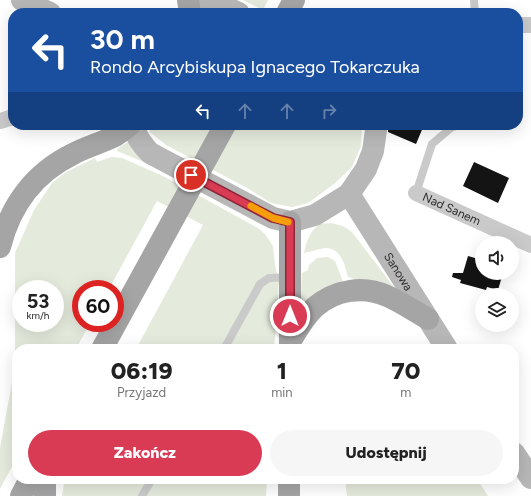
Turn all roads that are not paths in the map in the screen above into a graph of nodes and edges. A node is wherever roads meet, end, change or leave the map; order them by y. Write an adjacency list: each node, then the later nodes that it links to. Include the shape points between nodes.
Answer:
1 (206, 8): 2 (main road)
2 (217, 8)
3 (124, 130): 12 (main road, via 60,160 36,179 16,206)
4 (133, 130): 10 (main road, via 150,153 273,218)
5 (222, 130): 15 (main road)
6 (376, 130): 9 (main road, via 374,151)
7 (450, 130): 8 (lane, via 432,144)
8 (416, 193): 11 (street, Nad Sanem)
9 (350, 194): 10 (main road, via 316,215); 14 (main road, Sanowa)
10 (290, 222): 13 (main road)
11 (531, 245)
12 (0, 247)
13 (290, 276): 16 (lane, via 269,278 260,284); 17 (main road)
14 (428, 319): 18 (main road, via 377,292 365,289 350,291 330,297 315,308 303,321); 19 (main road, Sanowa)
15 (105, 344)
16 (227, 344)
17 (290, 344)
18 (291, 344)
19 (444, 344)
20 (519, 460): 21 (main road)
21 (531, 478)
22 (27, 484): 26 (main road)
23 (44, 484): 27 (main road)
24 (149, 484): 28 (lane)
25 (289, 484): 29 (main road)
26 (21, 496)
27 (45, 496)
28 (142, 496)
29 (288, 496)

